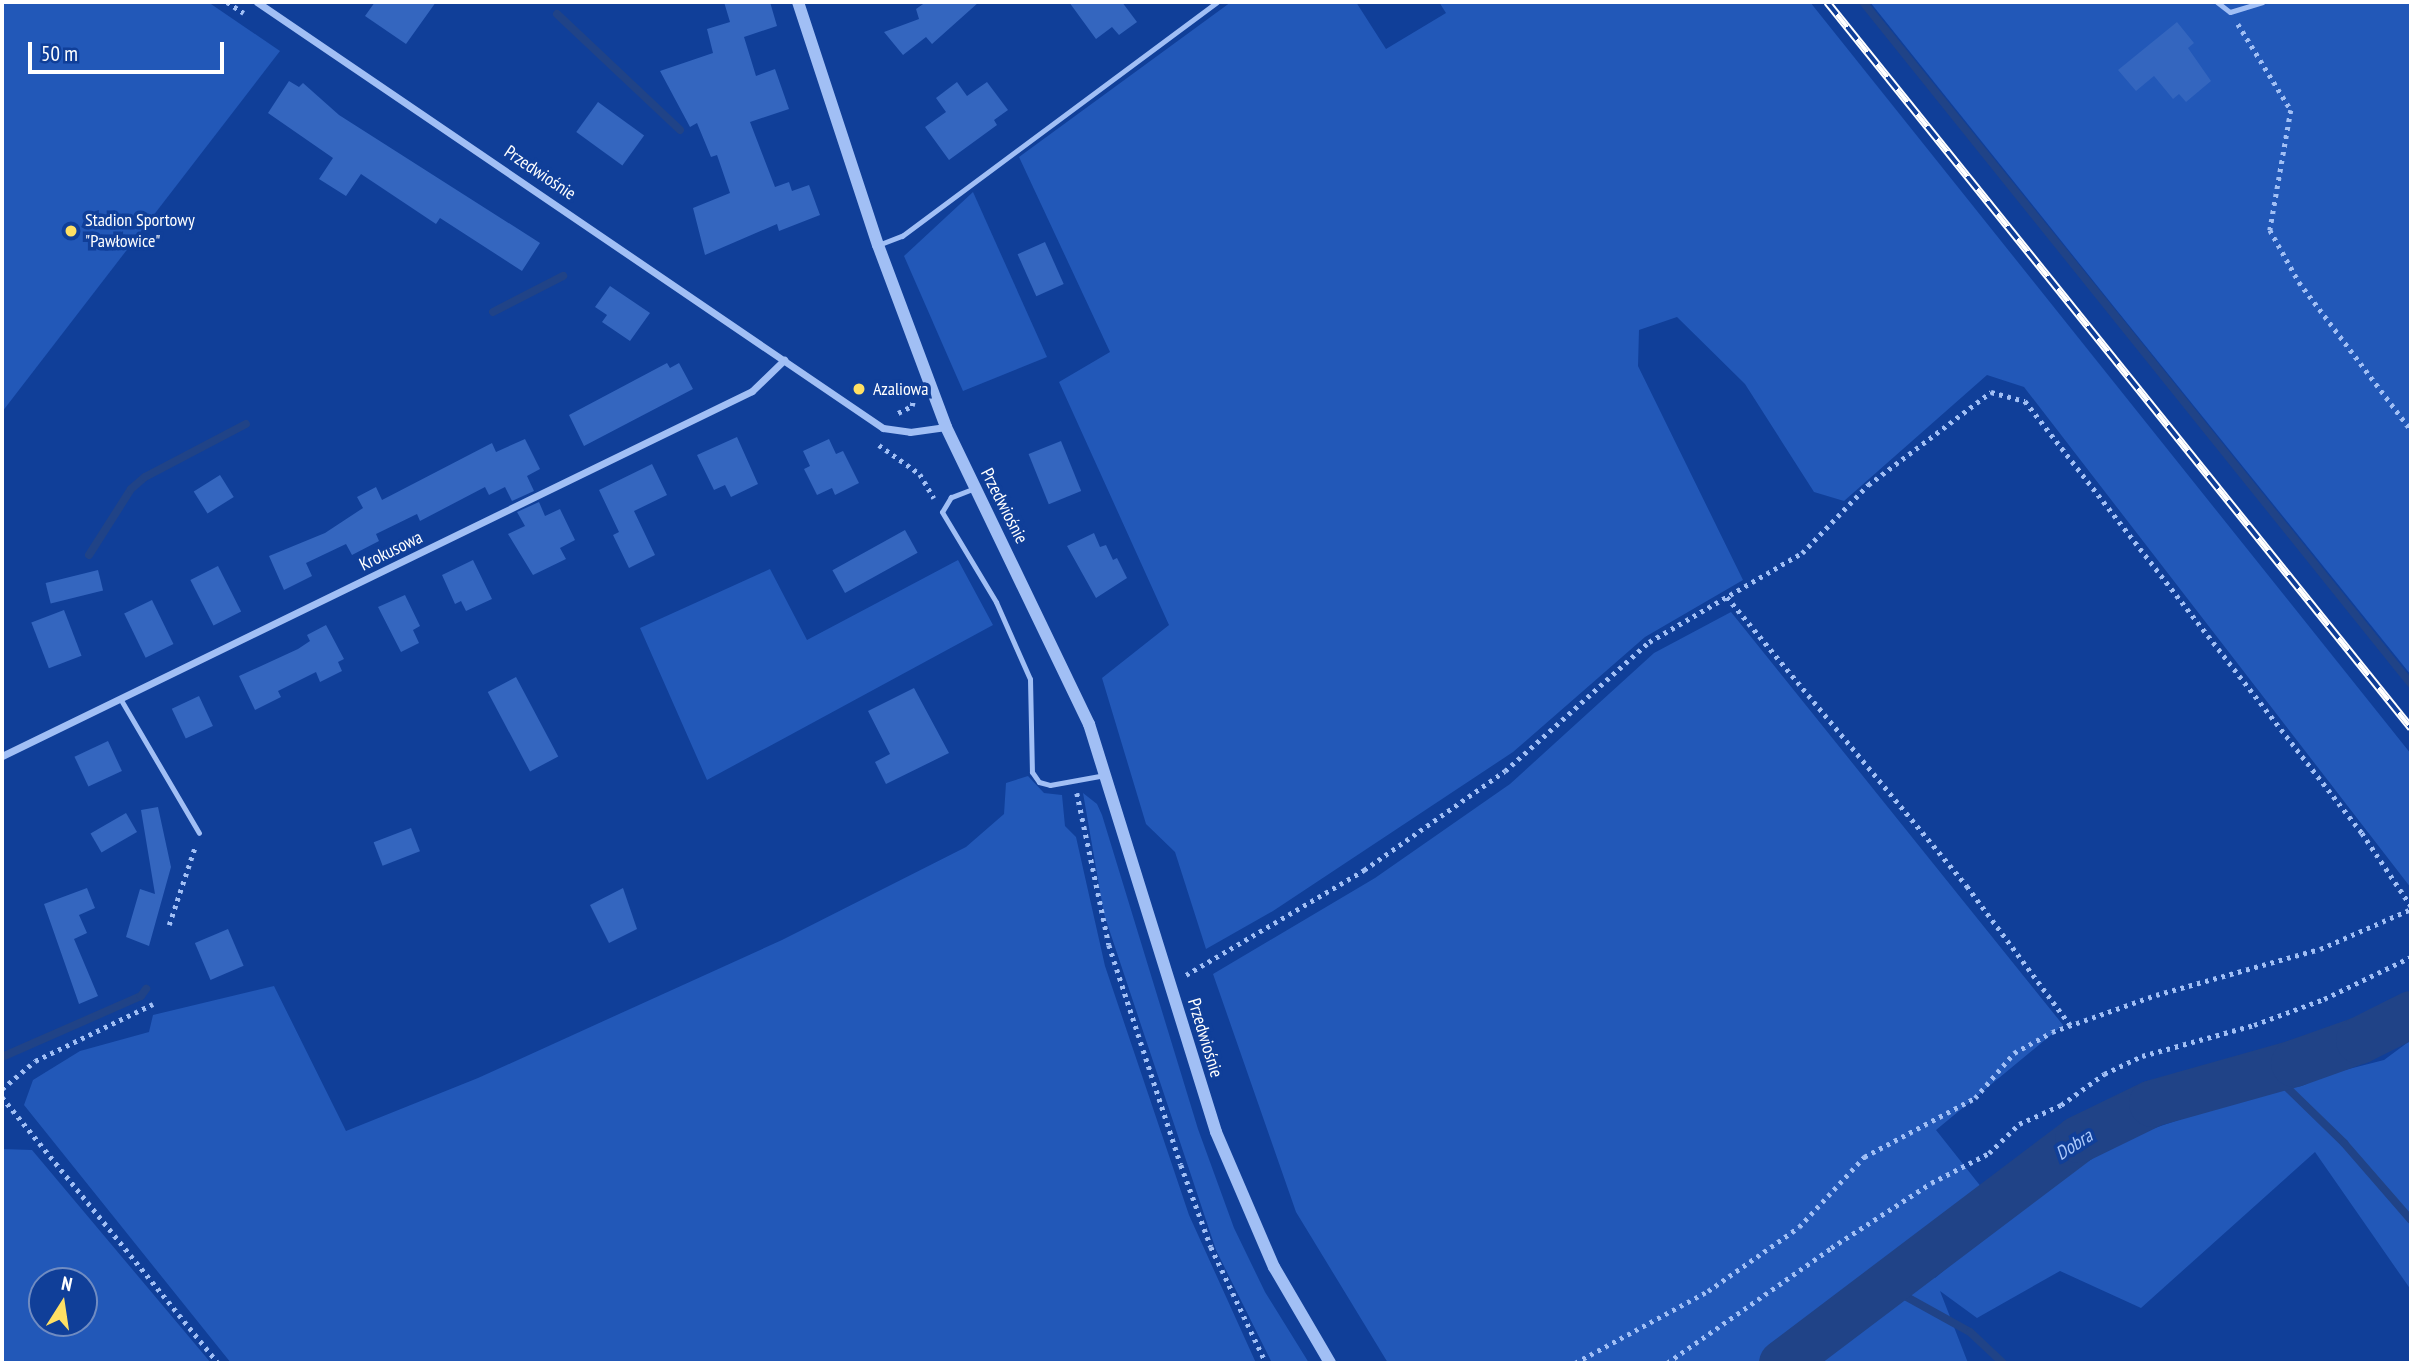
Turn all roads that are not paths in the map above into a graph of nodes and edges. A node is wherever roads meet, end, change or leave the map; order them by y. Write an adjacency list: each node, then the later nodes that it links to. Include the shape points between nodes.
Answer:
1 (257, 2): 7 (street, Przedwiośnie)
2 (798, 2): 6 (street)
3 (1217, 2): 6 (lane, via 902,236)
4 (2217, 2): 5 (lane, via 2230,12)
5 (2262, 2)
6 (878, 245): 8 (street)
7 (784, 360): 8 (street, Przedwiośnie, via 883,428 910,432); 10 (street, Krokusowa, via 752,391)
8 (946, 427): 9 (street, Przedwiośnie)
9 (975, 488): 12 (street, Przedwiośnie, via 1077,694); 12 (lane, via 951,497 942,512 996,602 1030,679 1032,772 1039,782 1051,785)
10 (121, 700): 11 (street, Krokusowa); 13 (lane)
11 (2, 756)
12 (1105, 775): 14 (street, Przedwiośnie, via 1216,1132 1274,1267)
13 (199, 833)
14 (1330, 1363)

